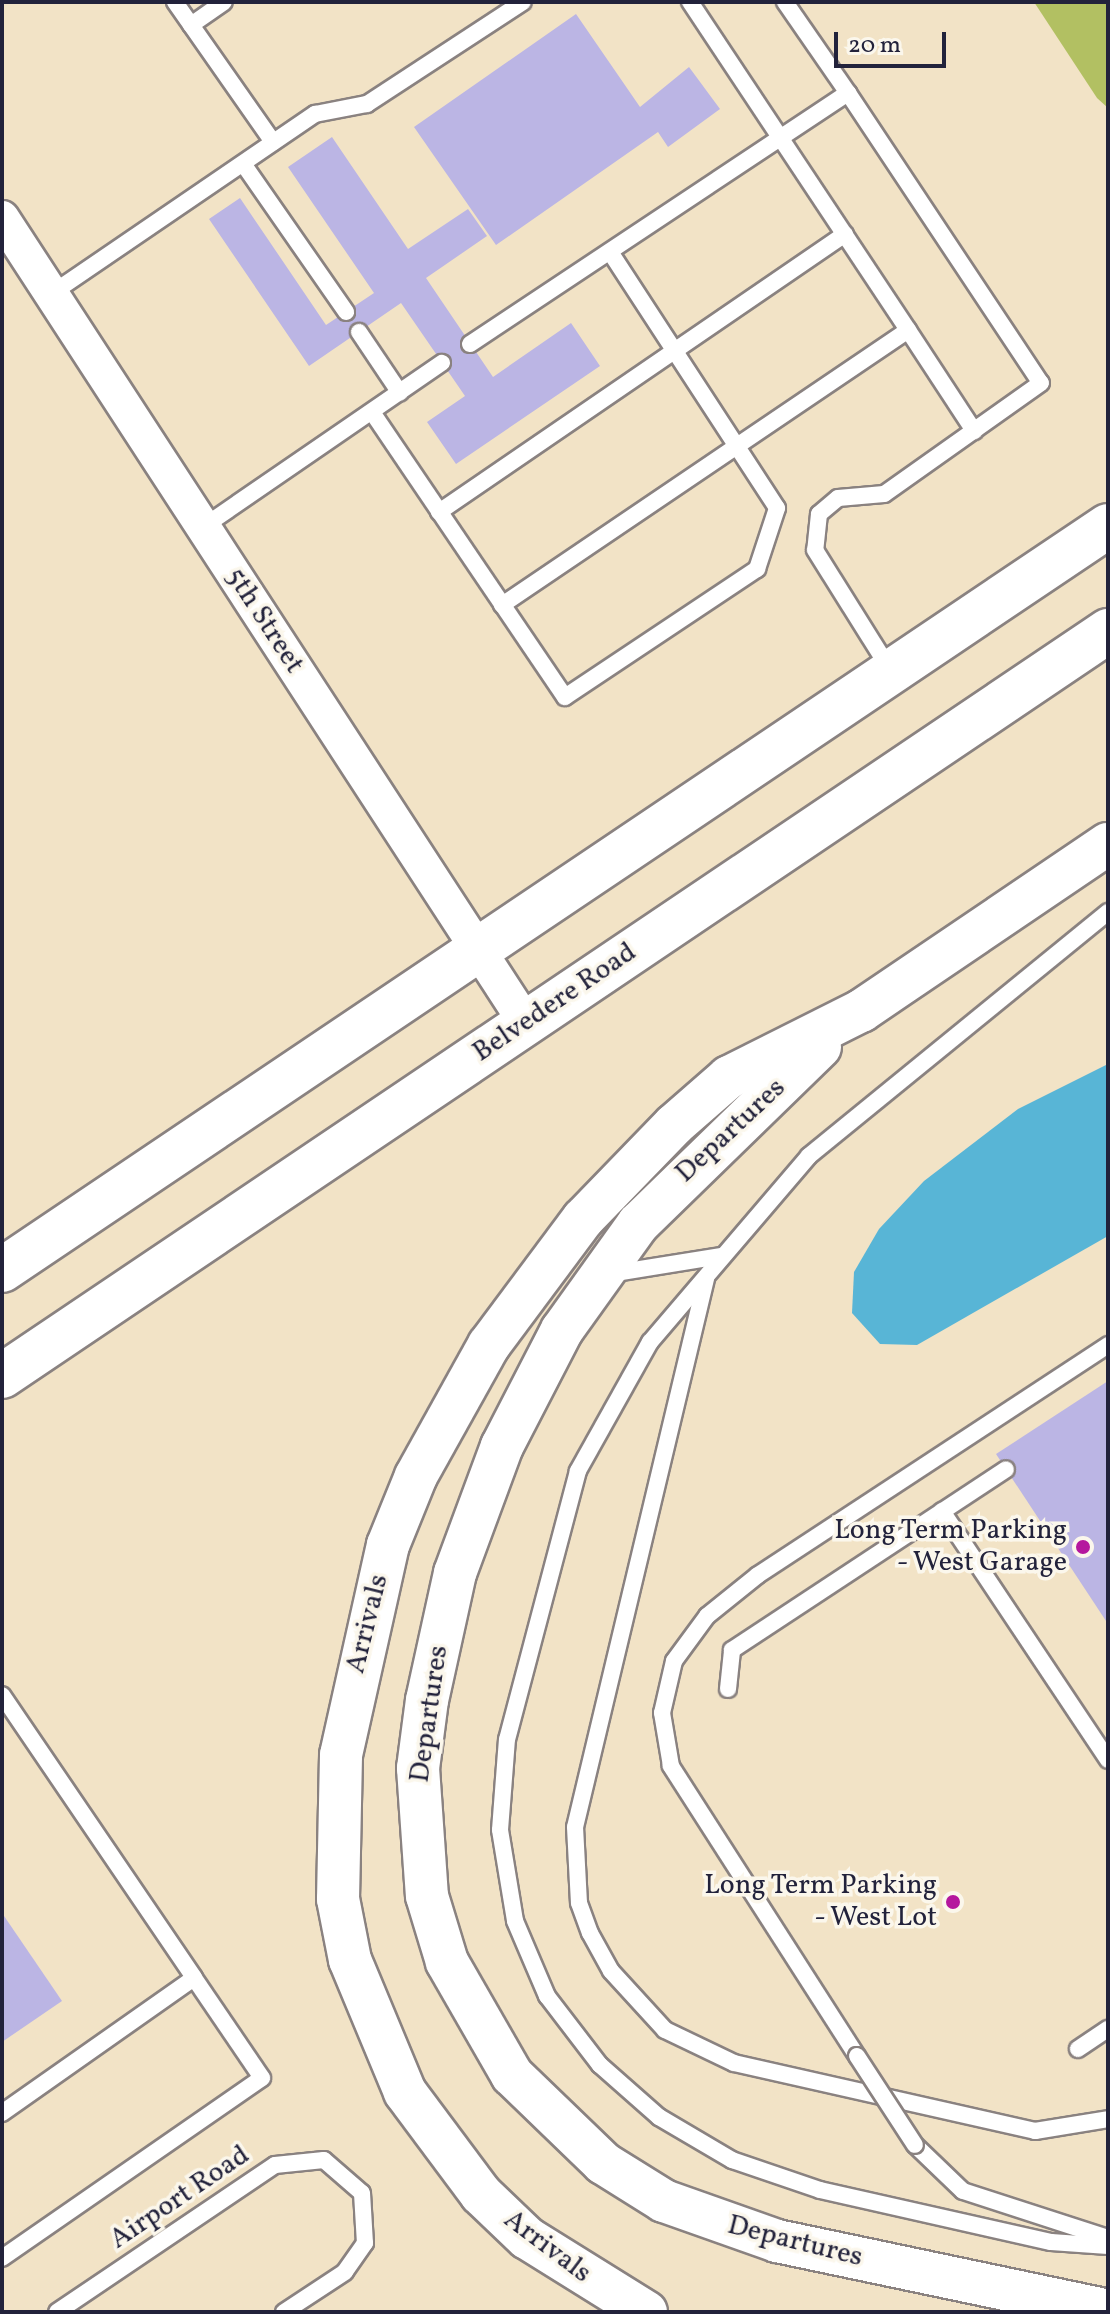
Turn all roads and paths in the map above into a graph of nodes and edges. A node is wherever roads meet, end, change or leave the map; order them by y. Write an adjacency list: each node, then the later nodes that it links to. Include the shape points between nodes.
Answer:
1 (175, 2): 6 (lane)
2 (224, 2): 6 (lane)
3 (523, 2): 9 (lane, via 409,81 367,104 315,114)
4 (690, 2): 8 (lane)
5 (785, 2): 7 (lane)
6 (191, 25): 9 (lane)
7 (848, 93): 8 (lane); 23 (lane, via 1041,383)
8 (783, 137): 12 (lane); 13 (lane)
9 (273, 142): 10 (lane)
10 (244, 165): 14 (lane); 15 (lane)
11 (2, 218): 14 (street, 5th Street)
12 (845, 234): 16 (lane); 19 (lane)
13 (610, 252): 18 (lane); 19 (lane)
14 (51, 294): 27 (street, 5th Street)
15 (346, 312)
16 (908, 330): 23 (lane); 24 (lane)
17 (359, 332): 21 (lane)
18 (470, 344)
19 (676, 349): 24 (lane); 25 (lane)
20 (442, 363): 21 (lane)
21 (400, 393): 22 (lane)
22 (372, 412): 25 (lane); 27 (lane)
23 (974, 431): 30 (lane, via 884,494 838,498 813,526 820,561)
24 (742, 444): 28 (lane); 28 (lane, via 777,508 757,569 745,578 565,697)
25 (439, 512): 28 (lane)
26 (1108, 526): 30 (main road)
27 (203, 527): 33 (street, 5th Street)
28 (502, 605)
29 (1108, 631): 35 (main road, Belvedere Road)
30 (892, 672): 33 (main road)
31 (1108, 844): 34 (street)
32 (1108, 912): 36 (lane, via 846,1121 772,1192)
33 (478, 950): 35 (street, 5th Street); 37 (main road)
34 (861, 1011): 39 (street, Departures, via 685,1171); 58 (street, Arrivals, via 729,1077 622,1178 532,1284 416,1476 372,1600 351,1688 336,1832 338,1899 374,2030 405,2092 481,2194 527,2238)
35 (526, 1023): 41 (main road, Belvedere Road)
36 (722, 1256): 38 (lane); 39 (lane)
37 (2, 1270)
38 (707, 1274): 51 (lane, via 575,1827 579,1903 590,1933 611,1971 665,2030 734,2063 1035,2131); 53 (lane, via 650,1342 597,1432 537,1610 501,1783 505,1883 529,1960 600,2065 689,2137 820,2190 1051,2242)
39 (597, 1276): 56 (street, Departures, via 502,1446 441,1636 418,1768 419,1837 447,1962 475,2021 553,2122 664,2201 777,2241)
40 (1108, 1345): 52 (lane, bridge, via 758,1575 707,1616 674,1661 662,1713 671,1766 915,2145 963,2191)
41 (2, 1376)
42 (1006, 1469): 43 (lane)
43 (942, 1511): 44 (lane, via 732,1650); 46 (lane)
44 (728, 1689)
45 (2, 1695): 47 (lane)
46 (1108, 1760)
47 (194, 1978): 50 (lane); 54 (lane, via 262,2078)
48 (1108, 2029): 49 (lane)
49 (1078, 2049)
50 (2, 2113)
51 (1108, 2119)
52 (1108, 2238)
53 (1108, 2246)
54 (2, 2258)
55 (291, 2310): 57 (lane, Airport Road, via 345,2272 365,2243 362,2193 324,2160 275,2165)
56 (1108, 2311)
57 (57, 2312)
58 (646, 2312)

